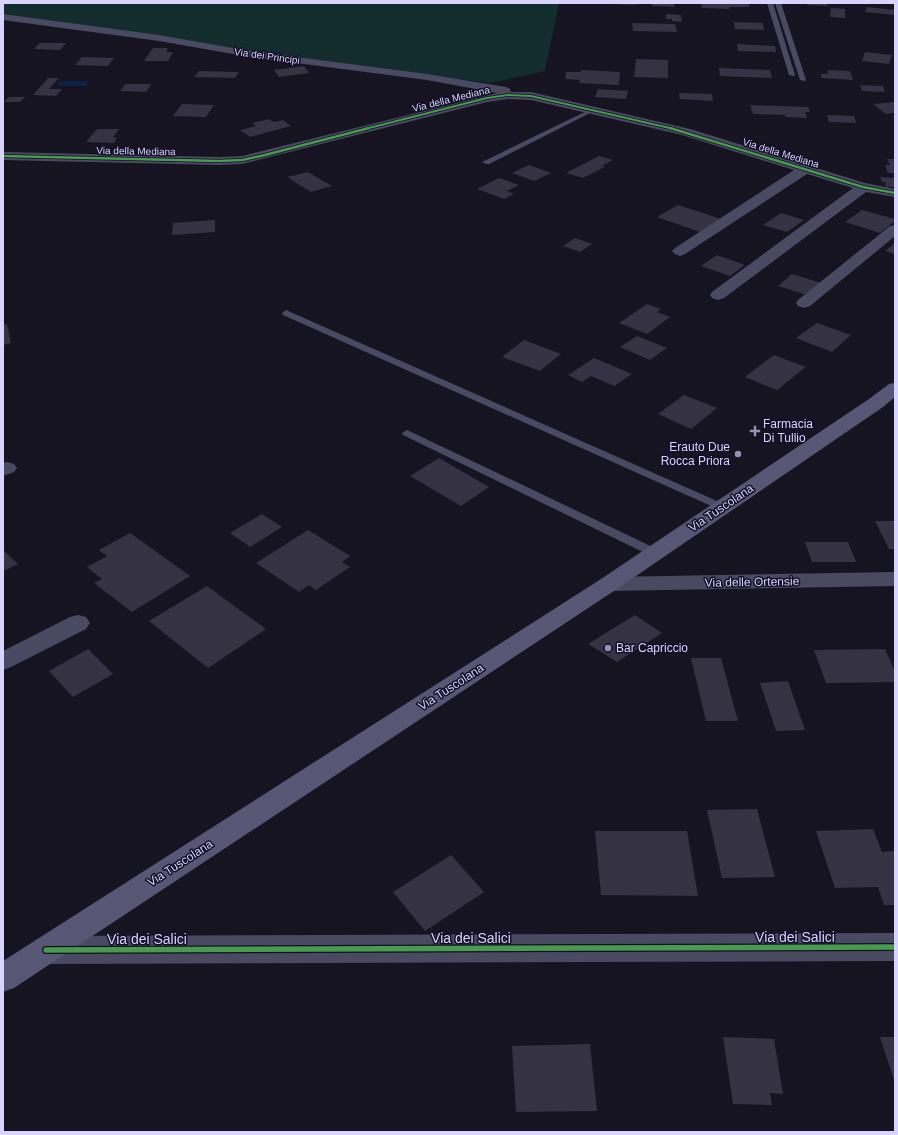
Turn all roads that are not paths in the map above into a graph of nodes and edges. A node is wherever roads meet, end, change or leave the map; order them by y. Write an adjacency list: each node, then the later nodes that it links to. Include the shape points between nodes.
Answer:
1 (770, 3): 4 (lane)
2 (778, 3): 5 (lane)
3 (3, 17): 6 (street, Via dei Principi, via 443,79)
4 (792, 76)
5 (803, 80)
6 (531, 96): 7 (street, Via della Mediana); 8 (street, Via della Mediana, via 487,98 242,160)
7 (593, 110): 9 (lane); 10 (street, Via della Mediana, via 681,131)
8 (3, 156)
9 (486, 162)
10 (805, 168): 11 (street, Via della Mediana); 14 (street)
11 (863, 187): 12 (street, Via della Mediana); 15 (street)
12 (895, 193)
13 (895, 229): 16 (street)
14 (680, 251)
15 (718, 295)
16 (804, 303)
17 (286, 313): 20 (lane)
18 (895, 388): 20 (main road, Via Tuscolana)
19 (406, 433): 21 (lane)
20 (722, 507): 21 (main road, Via Tuscolana)
21 (655, 553): 23 (main road, Via Tuscolana)
22 (895, 579): 23 (street, Via delle Ortensie)
23 (609, 584): 27 (main road, Via Tuscolana)
24 (78, 622): 25 (street)
25 (3, 661)
26 (895, 947): 27 (street, Via dei Salici)
27 (46, 950): 28 (main road, Via Tuscolana)
28 (3, 978)

